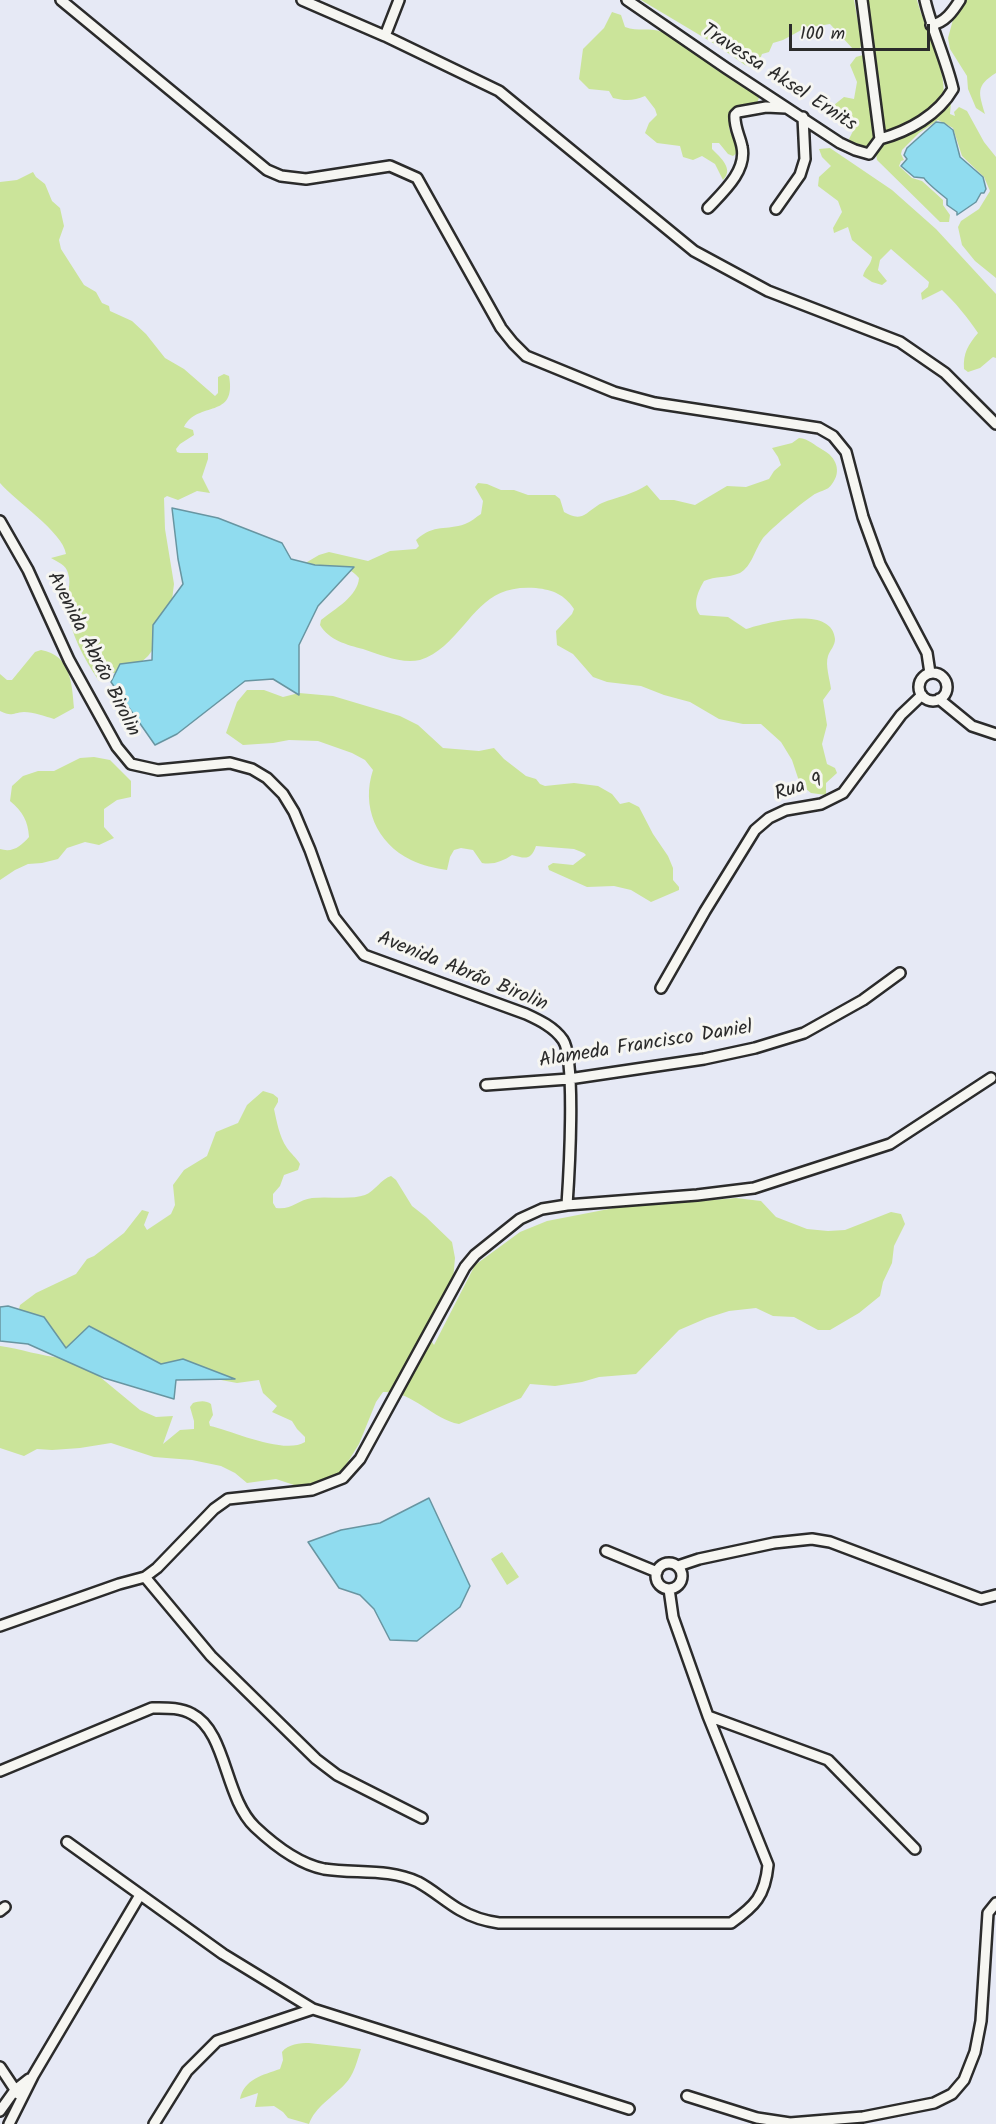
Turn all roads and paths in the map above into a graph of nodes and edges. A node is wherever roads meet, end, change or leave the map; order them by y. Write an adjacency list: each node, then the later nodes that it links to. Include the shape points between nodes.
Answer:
1 (61, 0): 17 (street, via 267,170 306,179 390,166 417,178 501,328 526,356 614,392 655,403 819,428 833,436 846,453 880,564 927,653)
2 (302, 0): 9 (street)
3 (399, 0): 9 (street)
4 (627, 0): 10 (street, Travessa Aksel Ernits)
5 (862, 0): 12 (street, Travessa Aksel Ernits)
6 (924, 0): 8 (street)
7 (960, 0): 8 (street, via 947,17)
8 (931, 25): 12 (street, via 953,89 929,116)
9 (385, 36): 15 (street, via 499,91 694,251 768,291 900,342 945,373)
10 (788, 108): 11 (street, Travessa Aksel Ernits); 13 (street, via 766,107 735,115 743,150 741,166)
11 (803, 117): 12 (street, Travessa Aksel Ernits, via 855,150 869,154); 14 (street, via 805,159 800,175)
12 (880, 139)
13 (708, 208)
14 (776, 209)
15 (996, 424)
16 (0, 521): 24 (street, Avenida Abrão Birolin, via 28,570 69,660 117,747 131,764 158,770 230,763 267,778 294,812 334,916 364,955 542,1022 564,1041 569,1056)
17 (930, 673): 18 (street, via 920,682); 19 (street, via 942,676 946,684)
18 (922, 695): 19 (street, via 930,700); 22 (street, Rua 9, via 901,715 843,793 821,804 786,810 755,830)
19 (939, 699): 20 (street, via 972,726)
20 (996, 734)
21 (900, 974): 24 (street, Alameda Francisco Daniel, via 804,1033 704,1059)
22 (661, 988)
23 (991, 1078): 26 (street, via 890,1144 818,1170 754,1188)
24 (569, 1079): 25 (street, Alameda Francisco Daniel); 26 (street, Avenida Abrão Birolin)
25 (486, 1085)
26 (567, 1205): 30 (street, via 542,1209 520,1220 465,1267 360,1459 343,1478 312,1490 228,1499)
27 (606, 1551): 29 (street)
28 (678, 1566): 29 (street, via 666,1563); 31 (street, via 680,1582); 32 (street, via 774,1543 812,1539 830,1542 981,1599)
29 (657, 1572): 31 (street, via 659,1584)
30 (145, 1577): 33 (street); 36 (street, via 211,1656 316,1759 337,1776)
31 (669, 1589): 34 (street, via 673,1617)
32 (996, 1595)
33 (0, 1626)
34 (708, 1716): 35 (street, via 768,1865 767,1878 753,1907 731,1923 499,1923 459,1910 418,1882 400,1876 324,1869 304,1862 253,1825 236,1801 216,1741 205,1723 177,1709 152,1708); 38 (street, via 828,1760)
35 (0, 1771)
36 (422, 1818)
37 (67, 1842): 39 (street)
38 (915, 1849)
39 (140, 1895): 41 (street, via 223,1954); 43 (street)
40 (996, 1903): 45 (street, via 988,1913 981,2021 975,2052 964,2080 952,2094 934,2103 863,2117 790,2123 757,2118)
41 (313, 2009): 47 (street); 50 (street, via 217,2041 187,2071)
42 (0, 2067): 44 (street)
43 (33, 2076): 44 (street); 46 (street)
44 (15, 2090): 46 (street); 48 (street)
45 (687, 2096)
46 (21, 2099): 49 (street)
47 (629, 2109)
48 (0, 2111)
49 (9, 2124)
50 (154, 2124)

